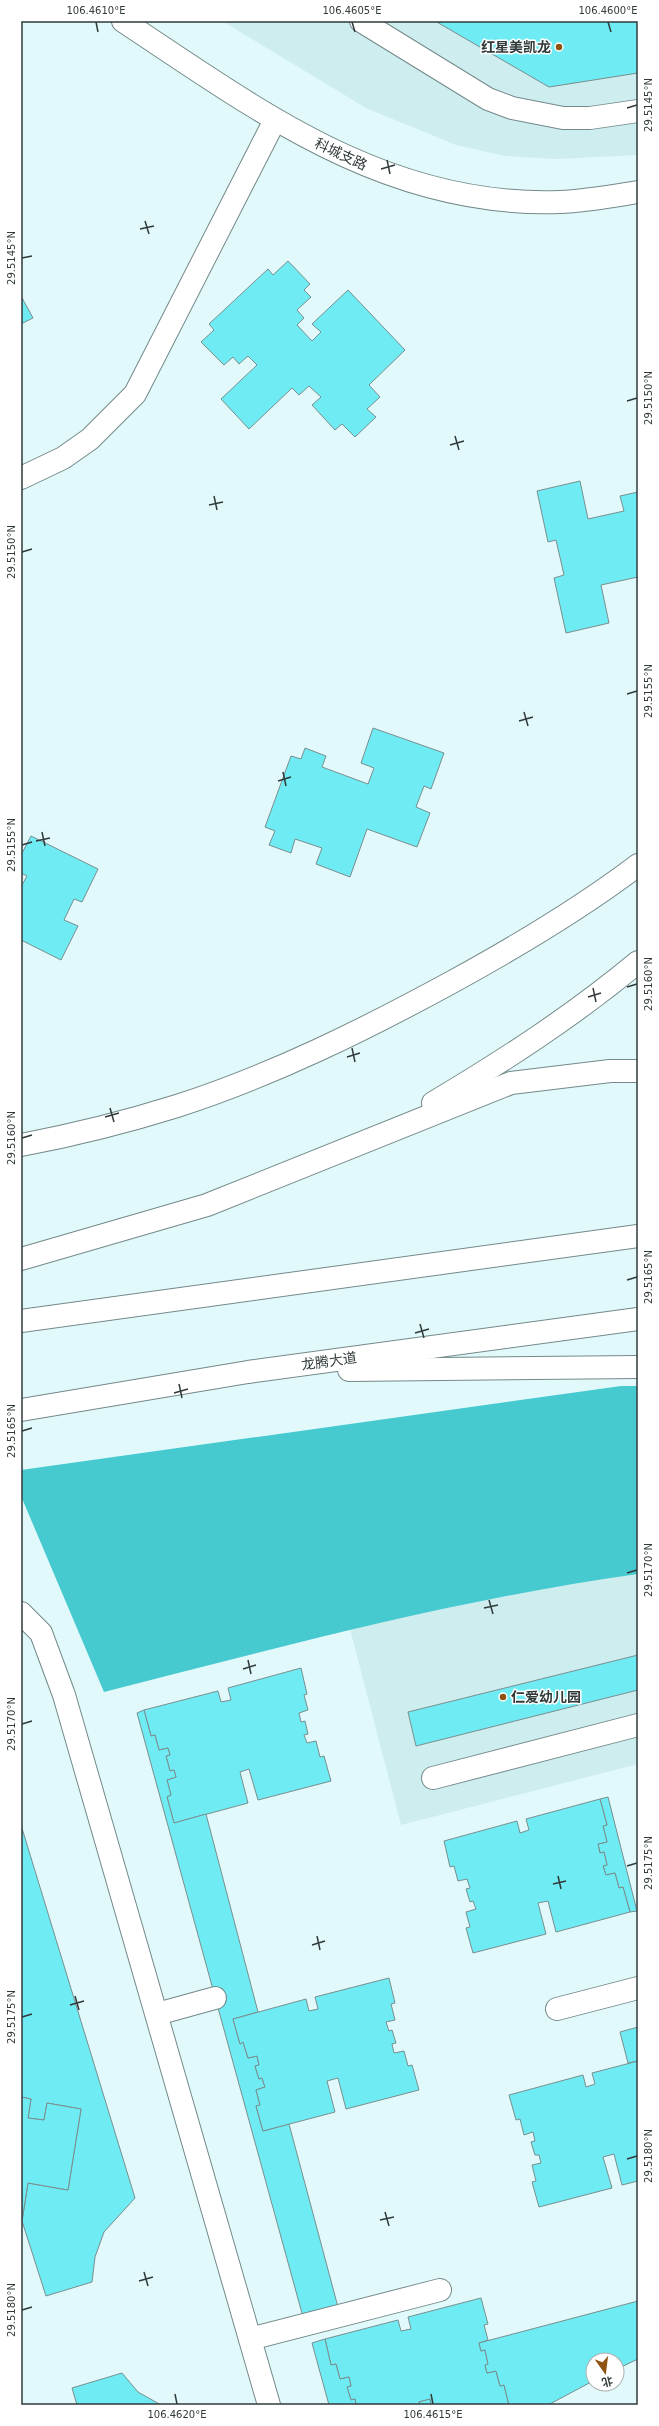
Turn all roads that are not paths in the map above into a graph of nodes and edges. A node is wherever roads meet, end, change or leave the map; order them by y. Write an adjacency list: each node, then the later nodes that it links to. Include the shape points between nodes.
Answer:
1 (123, 21): 4 (main road, 科城支路)
2 (361, 21): 3 (main road, via 488,99 512,108 563,118 590,118)
3 (638, 111)
4 (275, 120): 5 (main road, 科城支路, via 328,149 382,173 439,189 500,199 560,202); 6 (main road, via 135,394 90,439 63,458)
5 (638, 192)
6 (21, 478)
7 (638, 865): 11 (main road, via 517,947 407,1007 282,1067 177,1106 76,1134)
8 (638, 962): 10 (main road, via 603,992 520,1051)
9 (638, 1071): 10 (main road, via 610,1071 511,1083)
10 (374, 1139): 13 (main road, via 207,1205)
11 (21, 1145)
12 (638, 1236): 15 (main road)
13 (21, 1259)
14 (638, 1319): 17 (main road, 龙腾大道)
15 (21, 1321)
16 (638, 1367): 17 (main road)
17 (248, 1372): 18 (main road, 龙腾大道)
18 (21, 1410)
19 (21, 1600): 21 (main road)
20 (21, 1613): 21 (main road)
21 (41, 1633): 27 (main road, via 64,1695)
22 (638, 1725): 23 (main road)
23 (433, 1778)
24 (638, 1988): 26 (main road)
25 (215, 1998): 27 (main road)
26 (557, 2009)
27 (157, 2014): 29 (main road)
28 (440, 2290): 29 (main road)
29 (250, 2338): 30 (main road)
30 (269, 2405)

